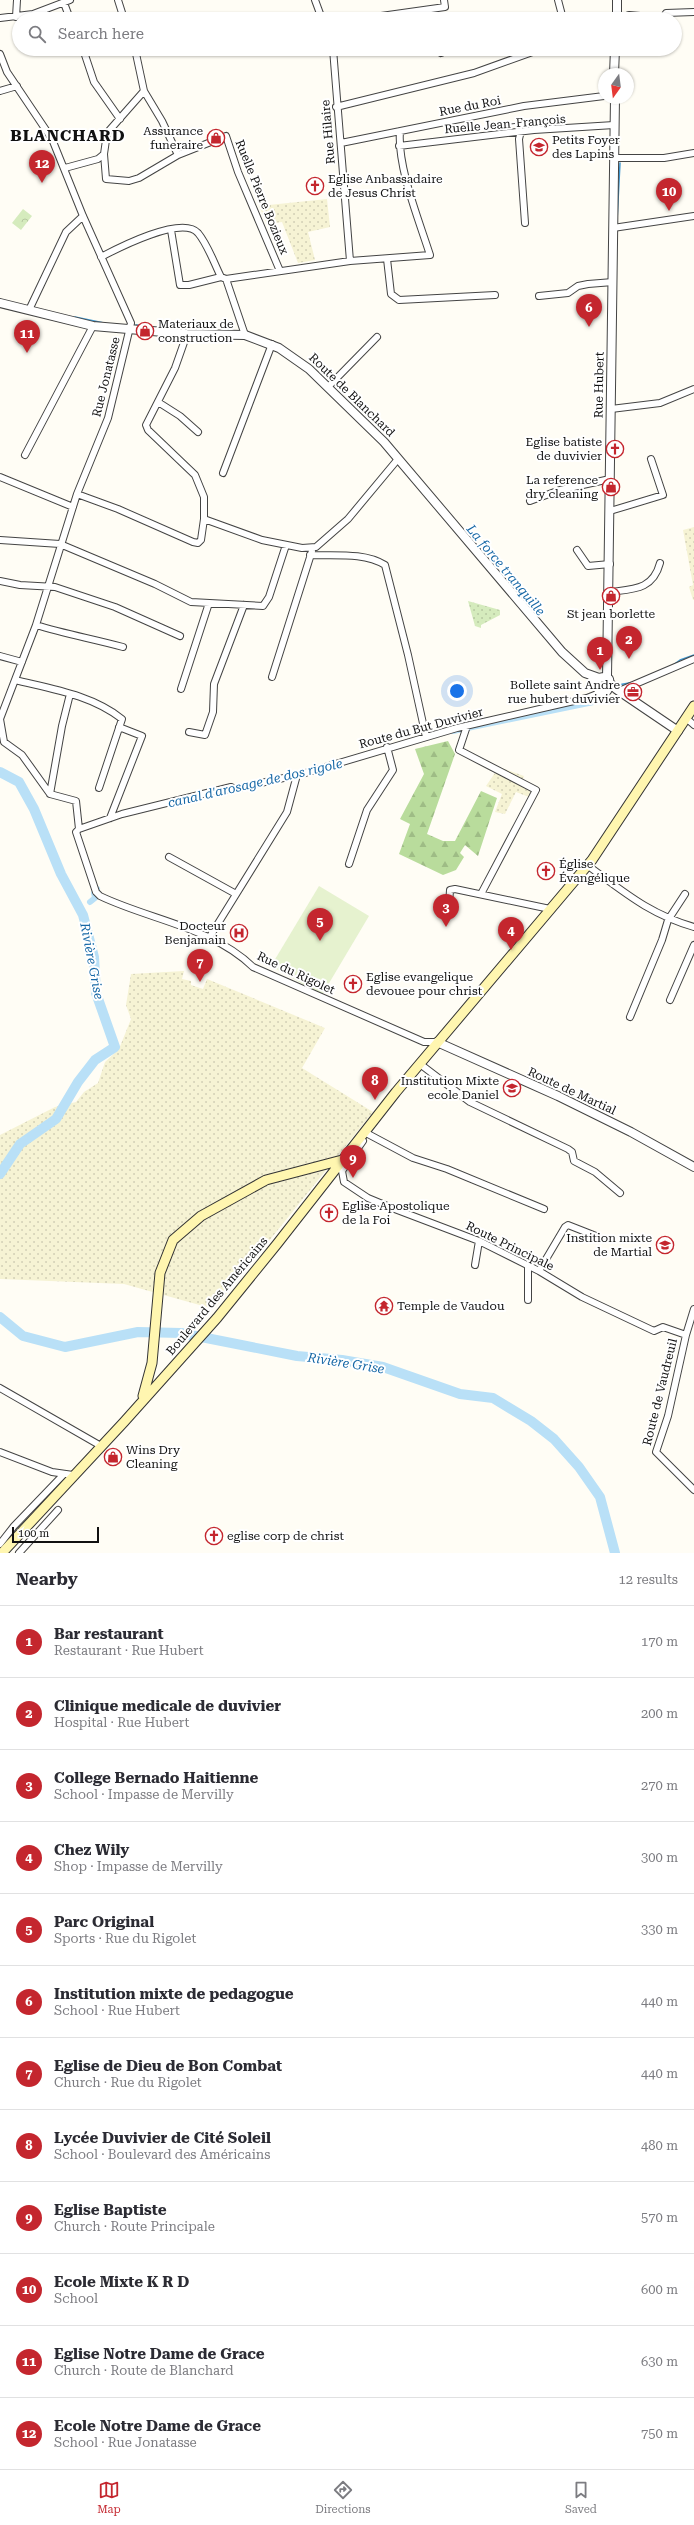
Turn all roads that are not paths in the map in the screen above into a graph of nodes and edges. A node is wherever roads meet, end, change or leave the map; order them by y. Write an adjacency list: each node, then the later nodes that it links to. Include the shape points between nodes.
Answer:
1 (17, 0): 8 (street)
2 (118, 0): 11 (street)
3 (315, 0): 12 (street)
4 (444, 0): 13 (street, via 446,7)
5 (558, 0): 14 (street)
6 (617, 0): 15 (street)
7 (67, 2): 9 (street); 10 (street)
8 (16, 12)
9 (39, 12)
10 (69, 12)
11 (122, 12)
12 (319, 12)
13 (410, 12)
14 (561, 12)
15 (618, 12)
16 (682, 12): 17 (street)
17 (694, 12)
18 (12, 17): 19 (street)
19 (0, 18)
20 (0, 54): 27 (street, Rue Jonatasse, via 7,72)
21 (85, 56): 33 (street, via 94,82)
22 (136, 56): 29 (street)
23 (334, 56): 32 (street, Rue Hilaire)
24 (521, 56): 32 (street, via 474,73)
25 (615, 56): 26 (street)
26 (614, 68)
27 (17, 86): 28 (street); 43 (street, Rue Jonatasse, via 52,139)
28 (0, 91)
29 (144, 91): 33 (street); 41 (street)
30 (598, 97): 35 (street, Rue du Roi, via 524,106)
31 (615, 104): 34 (street, Rue Hubert)
32 (336, 107): 37 (street, Rue Hilaire)
33 (120, 119): 40 (street, via 107,133)
34 (614, 125): 36 (street, Ruelle Jean-François); 42 (street, Rue Hubert)
35 (400, 131): 37 (street, Rue du Roi); 38 (street)
36 (521, 132): 38 (street, Ruelle Jean-François); 46 (street, via 519,139)
37 (341, 143): 51 (street, Rue Hilaire)
38 (398, 146): 50 (street, via 416,218 430,255)
39 (694, 153): 42 (street, via 664,158)
40 (104, 154): 41 (street, via 106,179 129,181 139,178); 43 (street, via 98,159)
41 (178, 155): 52 (street, Ruelle Pierre Bozieux, via 226,136 238,172)
42 (613, 158): 47 (street, Rue Hubert)
43 (65, 168): 44 (street, Rue Jonatasse)
44 (83, 216): 49 (street, Rue Jonatasse); 58 (street, via 66,232)
45 (694, 216): 47 (street)
46 (525, 223)
47 (614, 228): 54 (street, Rue Hubert)
48 (171, 230): 49 (street, via 129,243); 53 (street, via 188,228 198,233); 53 (street, via 180,285)
49 (101, 257): 60 (street, Rue Jonatasse, via 130,316)
50 (387, 258): 51 (street); 55 (street, via 391,294 399,300)
51 (350, 261): 52 (street)
52 (280, 271): 53 (street)
53 (224, 278): 62 (street)
54 (612, 282): 56 (street, via 588,284 578,286 568,293); 68 (street, Rue Hubert)
55 (495, 295)
56 (539, 296)
57 (0, 303): 58 (street, Route de Blanchard)
58 (29, 310): 59 (street, Route de Blanchard)
59 (93, 326): 60 (street, Route de Blanchard); 70 (street)
60 (129, 330): 61 (street, Route de Blanchard); 76 (street, Rue Jonatasse, via 108,418)
61 (187, 334): 62 (street, Route de Blanchard); 67 (street, via 175,368)
62 (245, 335): 64 (street, Route de Blanchard)
63 (378, 338): 65 (street)
64 (272, 344): 65 (street, Route de Blanchard, via 300,362); 73 (street)
65 (328, 387): 71 (street, Route de Blanchard)
66 (694, 389): 68 (street, via 650,406)
67 (158, 402): 69 (street, via 185,419); 80 (street, via 146,428 195,475 204,497)
68 (611, 409): 75 (street, Rue Hubert)
69 (198, 432)
70 (25, 454)
71 (398, 459): 84 (street, via 348,519); 102 (street, Route de Blanchard, via 562,652 576,666)
72 (651, 459): 79 (street, via 663,495)
73 (223, 473)
74 (0, 477): 78 (street)
75 (610, 478): 77 (street, via 560,490); 79 (street, Rue Hubert)
76 (77, 494): 78 (street, Rue Jonatasse); 80 (street, via 198,543 201,540)
77 (530, 501)
78 (73, 507): 82 (street, Rue Jonatasse)
79 (610, 511): 88 (street, Rue Hubert)
80 (204, 519): 83 (street, via 262,540)
81 (0, 540): 82 (street)
82 (60, 544): 90 (street, Rue Jonatasse); 92 (street, via 191,602)
83 (286, 545): 84 (street); 93 (street, via 269,597 263,606)
84 (313, 548): 86 (street)
85 (577, 550): 88 (street, via 588,566)
86 (310, 555): 100 (street); 113 (street, via 358,556 375,559 385,565)
87 (660, 563): 91 (street, via 655,576 639,588)
88 (610, 564): 91 (street, Rue Hubert)
89 (0, 581): 90 (street, via 20,585)
90 (49, 585): 94 (street, Rue Jonatasse); 95 (street, via 115,607)
91 (610, 592): 102 (street, Rue Hubert)
92 (209, 603): 93 (street); 103 (street)
93 (244, 605): 112 (street, via 214,684 213,712 205,735)
94 (36, 625): 96 (street, via 66,635 80,635); 99 (street, Rue Jonatasse)
95 (180, 636)
96 (123, 647)
97 (0, 656): 99 (street)
98 (694, 659): 102 (street, Route du But Duvivier)
99 (22, 662): 101 (street, Rue Jonatasse)
100 (272, 677)
101 (15, 680): 104 (street); 107 (street, Rue Jonatasse)
102 (604, 683): 110 (street, Route du But Duvivier, via 587,698); 111 (street, Route de Blanchard)
103 (181, 689)
104 (70, 694): 109 (street, via 108,708 122,719); 117 (street)
105 (694, 706): 106 (main road, Boulevard des Américains)
106 (686, 718): 108 (street); 111 (main road, Boulevard des Américains)
107 (0, 719): 117 (street, via 4,742 22,755)
108 (694, 725)
109 (119, 726): 116 (street); 118 (street, via 142,736)
110 (467, 726): 113 (street, Route du But Duvivier); 124 (street, via 459,750 536,790)
111 (678, 731): 122 (main road, Boulevard des Américains)
112 (189, 732)
113 (426, 737): 114 (street, Route du But Duvivier)
114 (387, 747): 115 (street, Route du But Duvivier); 121 (street, via 393,770 367,810)
115 (297, 775): 118 (street, Route du But Duvivier, via 229,790 231,787); 123 (street, via 286,812)
116 (99, 788)
117 (50, 794): 119 (street, Rue du Rigolet, via 76,800)
118 (110, 818): 119 (street, Route du But Duvivier)
119 (77, 832): 130 (street, Rue du Rigolet, via 96,892 100,896)
120 (168, 857): 123 (street)
121 (349, 864)
122 (587, 865): 127 (main road, Boulevard des Américains); 128 (street)
123 (236, 894): 130 (street)
124 (481, 894): 126 (street, via 450,890); 127 (street)
125 (685, 894): 128 (street)
126 (449, 905)
127 (550, 909): 134 (main road, Boulevard des Américains)
128 (668, 920): 129 (street); 133 (street)
129 (694, 927)
130 (209, 938): 134 (street, Rue du Rigolet, via 239,953 253,967 424,1042)
131 (694, 946): 132 (street)
132 (670, 1000)
133 (630, 1017)
134 (437, 1042): 135 (main road, Boulevard des Américains); 139 (street, Route de Martial, via 558,1096)
135 (420, 1064): 136 (main road, Boulevard des Américains); 140 (street, via 470,1102 568,1149 572,1152 574,1161 595,1172)
136 (373, 1120): 137 (street, Route Principale); 138 (main road, Boulevard des Américains)
137 (368, 1134): 141 (street, via 413,1158); 143 (street, Route Principale, via 342,1171 344,1182 368,1198)
138 (342, 1160): 151 (main road, Boulevard des Américains, via 217,1318); 151 (main road, via 266,1180 191,1223 170,1246 161,1267 152,1363 147,1385)
139 (694, 1167)
140 (620, 1193)
141 (544, 1208)
142 (596, 1236): 146 (street, via 568,1225)
143 (479, 1241): 144 (street); 145 (street, Route Principale)
144 (475, 1265)
145 (528, 1267): 146 (street, Route Principale); 147 (street)
146 (538, 1271): 149 (street, Route Principale, via 582,1297 654,1331 662,1327)
147 (528, 1300)
148 (694, 1309): 149 (street, Route de Vaudreuil)
149 (686, 1335): 155 (street, Route de Vaudreuil, via 668,1416 656,1452)
150 (0, 1388): 152 (street)
151 (138, 1405): 152 (main road, Boulevard des Américains)
152 (102, 1446): 154 (main road, Boulevard des Américains)
153 (0, 1452): 154 (street, via 52,1472)
154 (68, 1475): 157 (main road, Boulevard des Américains)
155 (694, 1490)
156 (58, 1510): 158 (street)
157 (2, 1548)
158 (19, 1553)

